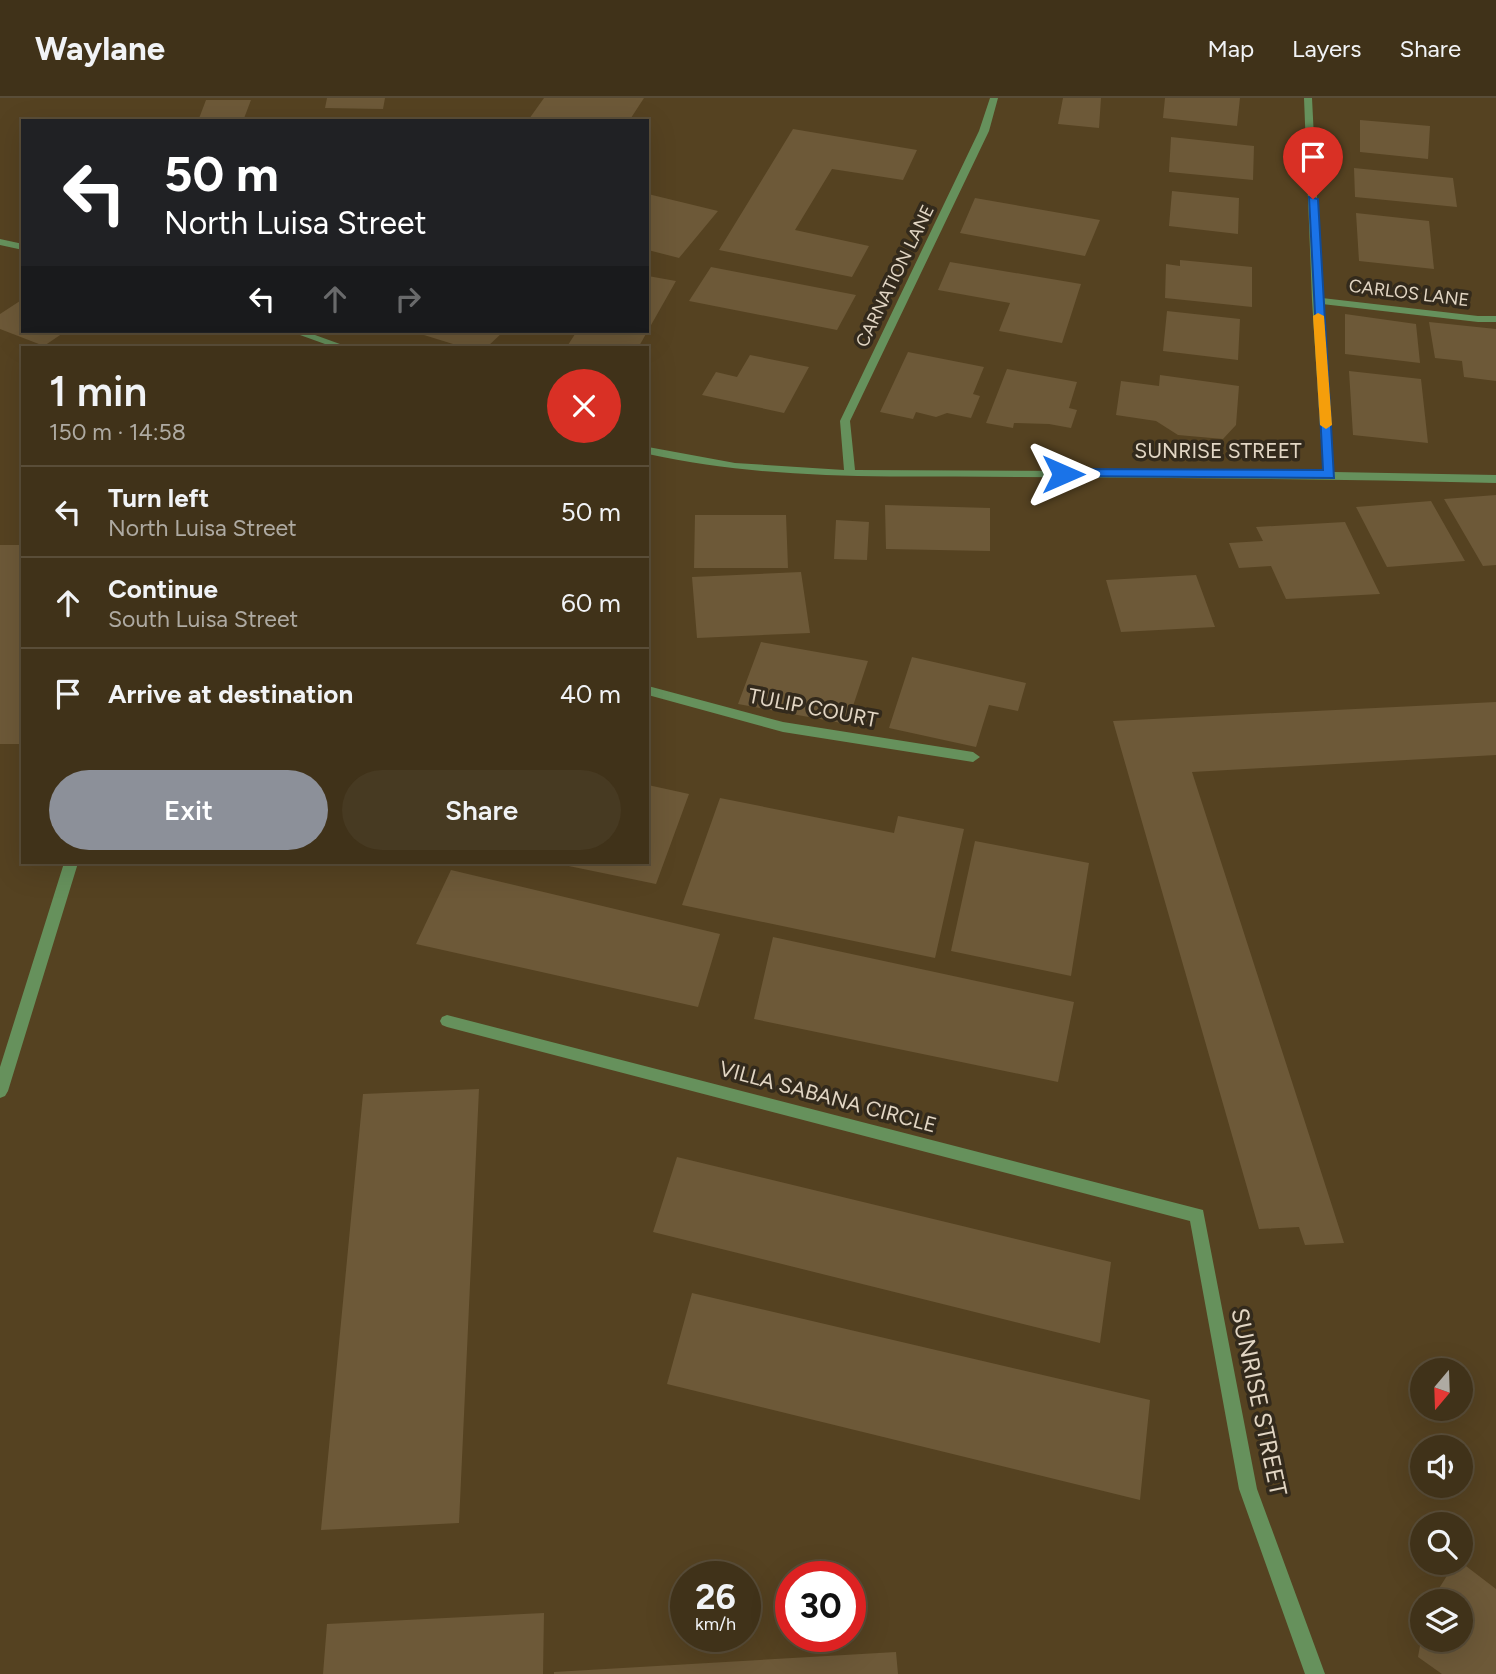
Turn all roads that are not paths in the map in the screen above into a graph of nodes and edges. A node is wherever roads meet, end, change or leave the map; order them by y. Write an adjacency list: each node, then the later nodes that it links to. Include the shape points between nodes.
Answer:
1 (994, 98): 10 (street, CARNATION LANE, via 984,131 845,421)
2 (1308, 98): 5 (street)
3 (0, 243): 4 (street)
4 (21, 247)
5 (1317, 300): 6 (street, CARLOS LANE); 11 (street)
6 (1496, 319)
7 (300, 333): 8 (street)
8 (340, 346)
9 (649, 453): 10 (street, SUNRISE STREET, via 742,467)
10 (850, 473): 11 (street, SUNRISE STREET)
11 (1329, 475): 12 (street, SUNRISE STREET)
12 (1496, 479)
13 (649, 691): 14 (street, TULIP COURT, via 783,727)
14 (973, 757)
15 (71, 864): 17 (street)
16 (447, 1021): 18 (street, VILLA SABANA CIRCLE)
17 (0, 1091)
18 (1197, 1215): 19 (street, SUNRISE STREET, via 1248,1489)
19 (1315, 1674)

